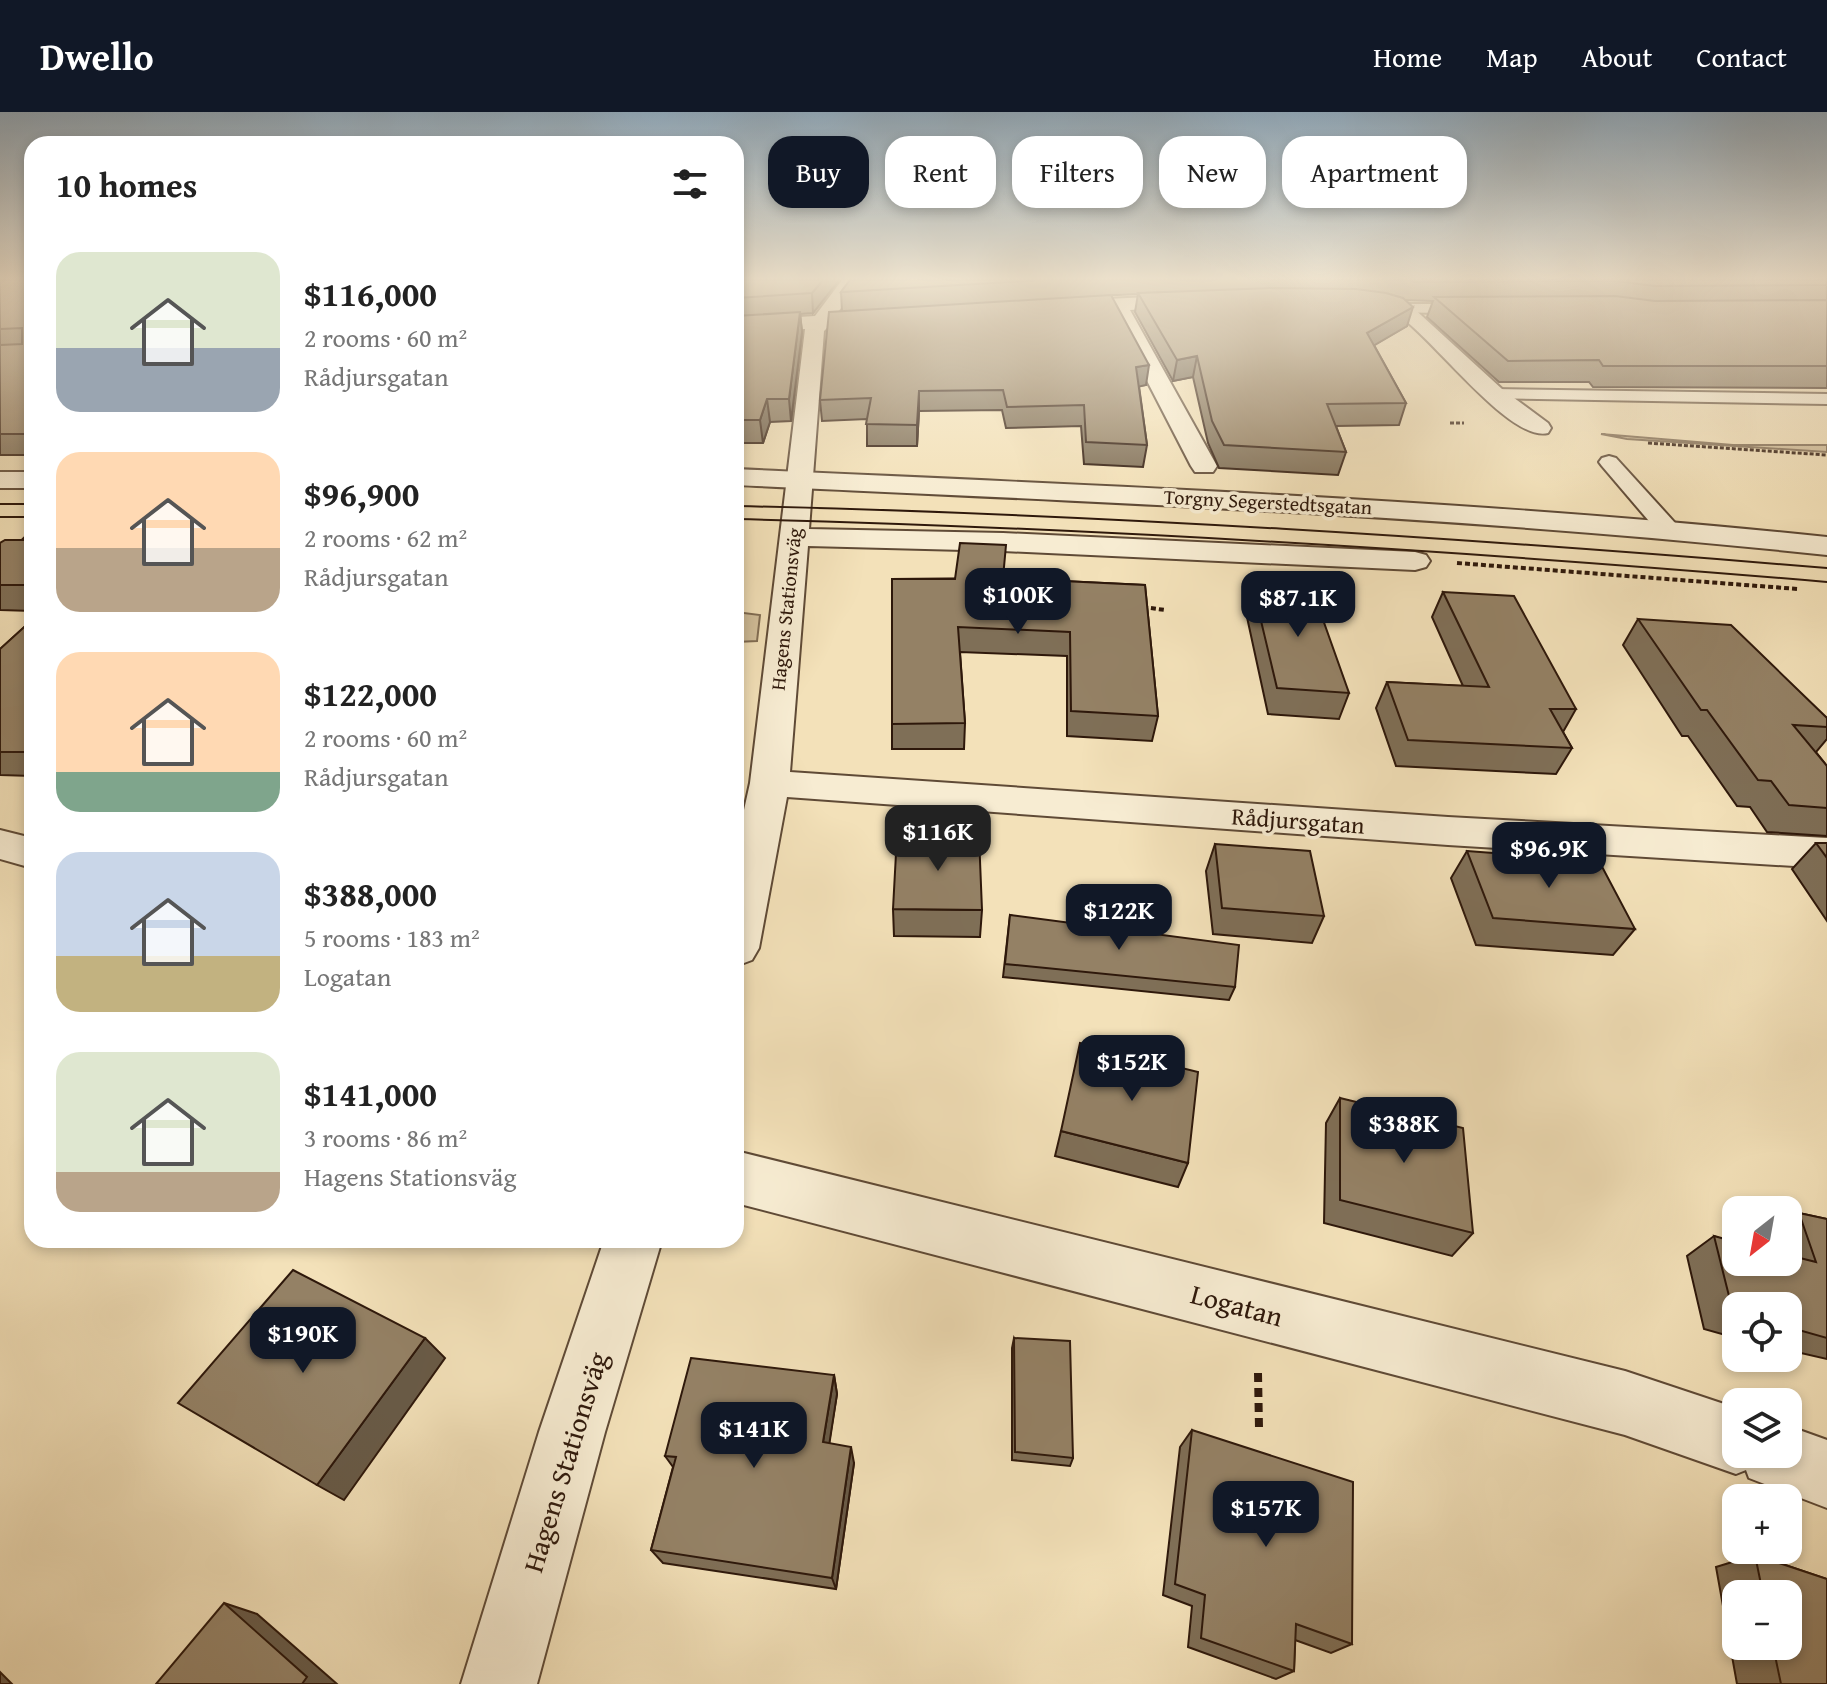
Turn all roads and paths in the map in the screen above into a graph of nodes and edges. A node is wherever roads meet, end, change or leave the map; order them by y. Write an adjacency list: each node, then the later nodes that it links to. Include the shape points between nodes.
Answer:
1 (812, 353): 12 (street, Hagens Stationsväg)
2 (1144, 353): 10 (street)
3 (1450, 353): 4 (street)
4 (1494, 394): 5 (lane); 6 (street)
5 (1827, 399)
6 (1539, 428)
7 (1639, 443): 8 (path)
8 (1827, 455)
9 (1609, 462): 15 (lane)
10 (1204, 466)
11 (744, 477): 12 (street, Torgny Segerstedtsgatan)
12 (799, 479): 15 (street, Torgny Segerstedtsgatan, via 1358,506); 16 (street, Hagens Stationsväg)
13 (0, 480): 14 (street)
14 (24, 480)
15 (1668, 529): 18 (street, Torgny Segerstedtsgatan)
16 (795, 537): 20 (street); 24 (street, Hagens Stationsväg)
17 (24, 538): 19 (path)
18 (1817, 543)
19 (11, 550)
20 (1415, 561): 21 (path)
21 (1811, 590)
22 (1133, 605): 23 (path)
23 (1165, 610)
24 (770, 783): 27 (street, Rådjursgatan); 28 (street, Hagens Stationsväg)
25 (0, 844): 26 (street)
26 (24, 851)
27 (1827, 853)
28 (744, 909)
29 (744, 1179): 31 (street, Logatan, via 1625,1403)
30 (630, 1248): 36 (street, Hagens Stationsväg)
31 (1722, 1436)
32 (1802, 1465): 33 (street)
33 (1827, 1474)
34 (1780, 1564): 35 (path)
35 (1784, 1580)
36 (499, 1684)

